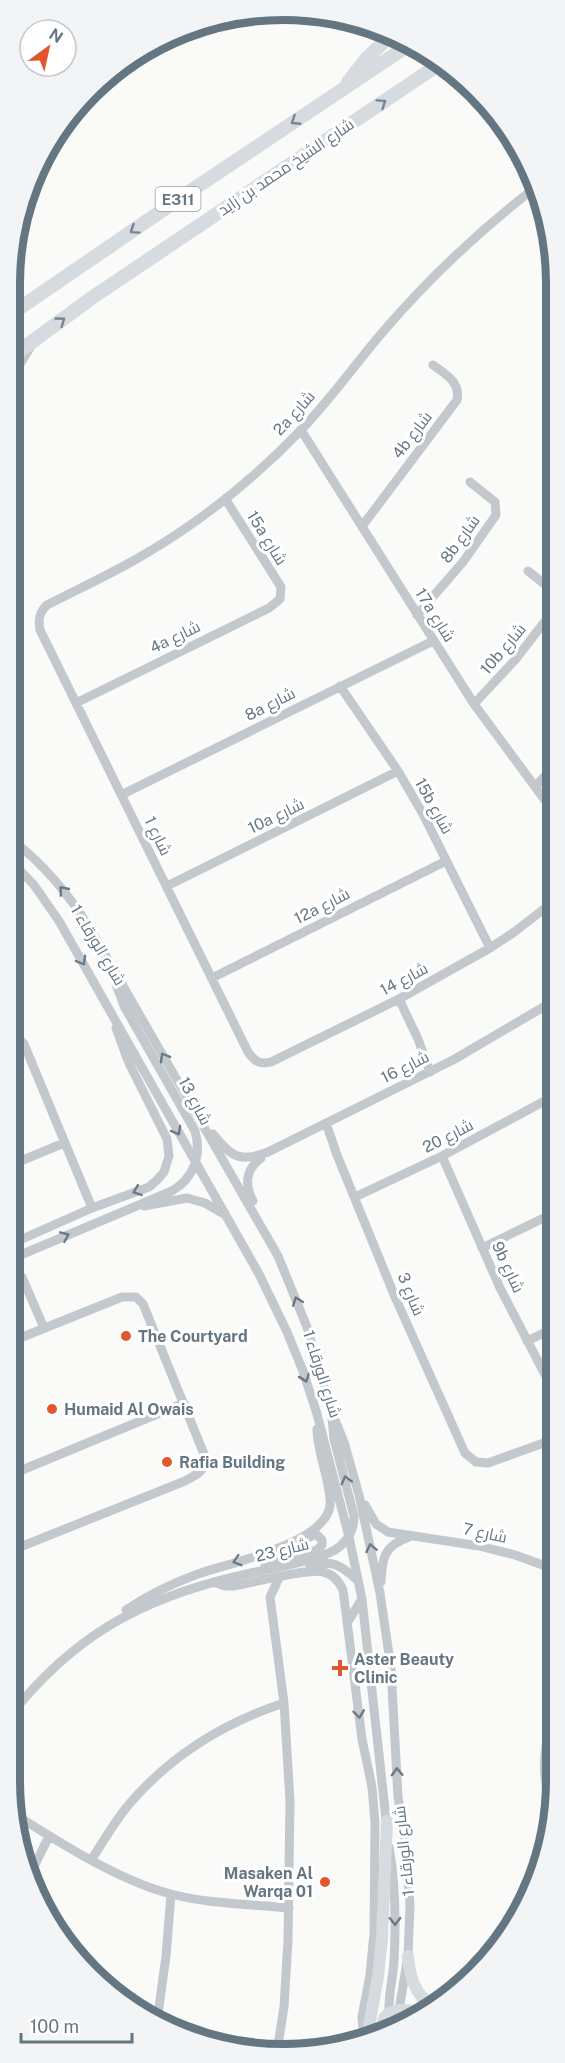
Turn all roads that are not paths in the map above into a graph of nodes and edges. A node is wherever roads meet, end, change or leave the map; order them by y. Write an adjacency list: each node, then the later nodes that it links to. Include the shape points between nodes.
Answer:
1 (385, 41): 4 (highway)
2 (403, 49): 4 (highway, شارع الشيخ محمد بن زايد / E311)
3 (434, 68): 7 (highway, شارع الشيخ محمد بن زايد / E311, one-way to 3)
4 (344, 89): 6 (highway, شارع الشيخ محمد بن زايد / E311, one-way to 6)
5 (529, 192): 11 (street, 2a شارع, via 489,225 411,301)
6 (20, 308)
7 (36, 339): 8 (highway, شارع الشيخ محمد بن زايد / E311); 9 (street)
8 (20, 351)
9 (20, 364)
10 (433, 365): 14 (street, 4b شارع, via 454,382 457,400)
11 (302, 430): 13 (street, 2a شارع); 14 (street, 17a شارع)
12 (470, 482): 18 (street, 8b شارع, via 491,498 496,514 463,562)
13 (226, 500): 17 (street, 15a شارع); 19 (street, 2a شارع, via 138,558 47,605)
14 (363, 525): 18 (street, 17a شارع)
15 (528, 571): 16 (street)
16 (546, 585)
17 (282, 593): 23 (street, 4a شارع, via 269,608)
18 (417, 615): 21 (street, 17a شارع)
19 (39, 616): 23 (street, شارع 1, via 40,630)
20 (546, 620): 24 (street, 10b شارع)
21 (433, 641): 22 (street, 8a شارع); 24 (street, 17a شارع)
22 (340, 686): 25 (street, 15b شارع); 28 (street, 8a شارع)
23 (76, 703): 28 (street, شارع 1)
24 (474, 704): 27 (street, 17a شارع)
25 (398, 771): 31 (street, 15b شارع); 33 (street, 10a شارع)
26 (546, 775): 27 (street)
27 (535, 787): 29 (street, 17a شارع)
28 (121, 795): 33 (street, شارع 1)
29 (546, 802)
30 (20, 847): 36 (street, شارع الورقاء 1, one-way to 30, via 64,892)
31 (446, 861): 35 (street, 15b شارع); 37 (street, 12a شارع)
32 (20, 870): 40 (street, شارع الورقاء 1, one-way to 40, via 52,909)
33 (167, 886): 37 (street, شارع 1)
34 (546, 906): 35 (street, شارع 14)
35 (490, 948): 38 (street, شارع 14)
36 (110, 962): 45 (street, شارع الورقاء 1, one-way to 36); 51 (street, شارع 13, via 120,997 195,1131)
37 (212, 978): 42 (street, شارع 1, via 248,1052)
38 (399, 999): 42 (street, شارع 14, via 271,1062); 43 (street)
39 (546, 1005): 43 (street, شارع 16)
40 (113, 1014): 51 (street, شارع الورقاء 1, one-way to 51); 54 (street, one-way to 54, via 128,1061 167,1139 169,1156 164,1172 153,1184)
41 (20, 1040): 47 (street)
42 (260, 1063)
43 (433, 1070): 46 (street, شارع 16)
44 (546, 1100): 49 (street, شارع 20)
45 (202, 1122): 48 (street, شارع 16, via 236,1156 250,1158); 57 (street, شارع الورقاء 1)
46 (323, 1125): 48 (street, شارع 16); 52 (street, شارع 3)
47 (64, 1143): 50 (street); 54 (street)
48 (268, 1152): 57 (street, شارع 16, via 252,1167 247,1182)
49 (442, 1156): 52 (street, شارع 20); 59 (street, 9b شارع)
50 (20, 1161)
51 (195, 1163): 53 (street, via 188,1178 177,1188); 55 (street, شارع الورقاء 1)
52 (355, 1197): 71 (street, شارع 3, via 467,1456 488,1463)
53 (136, 1206): 55 (street, via 192,1198); 60 (street, one-way to 53)
54 (92, 1208): 58 (street)
55 (226, 1216): 69 (street, شارع الورقاء 1, one-way to 69, via 277,1311)
56 (546, 1217): 59 (street)
57 (265, 1230): 70 (street, شارع الورقاء 1, one-way to 57, via 307,1327)
58 (20, 1240)
59 (482, 1248): 66 (street, 9b شارع)
60 (28, 1251): 61 (street); 62 (street, via 22,1263)
61 (20, 1255)
62 (22, 1277): 63 (street)
63 (44, 1328): 65 (street); 68 (street, via 122,1297 135,1297 143,1304)
64 (546, 1332): 66 (street)
65 (20, 1337)
66 (527, 1341): 67 (street, 9b شارع)
67 (546, 1377)
68 (184, 1403): 72 (street); 76 (street, via 206,1455 200,1473)
69 (317, 1414): 75 (street, شارع الورقاء 1); 77 (street, شارع 23, via 329,1510 311,1531)
70 (333, 1415): 73 (street, شارع الورقاء 1); 75 (street, one-way to 70, via 354,1522 353,1509 334,1438)
71 (546, 1442)
72 (20, 1471)
73 (359, 1495): 74 (street, شارع 7, via 380,1527); 85 (street, شارع الورقاء 1, one-way to 73)
74 (411, 1536): 79 (street, شارع 7, via 498,1550); 85 (street, via 394,1544 384,1555)
75 (348, 1537): 78 (street, شارع 23, via 327,1553); 82 (street, شارع الورقاء 1)
76 (20, 1547)
77 (270, 1552): 80 (street, via 288,1549 312,1535 322,1540 317,1550); 89 (street, شارع 23, one-way to 89, via 182,1580 138,1602)
78 (289, 1564): 80 (street, شارع 23); 82 (street, via 334,1563)
79 (546, 1566)
80 (238, 1576): 83 (street, شارع 23)
81 (279, 1578): 84 (street); 86 (street); 88 (street, via 316,1571 333,1576 343,1590)
82 (358, 1581): 87 (street, شارع الورقاء 1)
83 (213, 1582): 84 (street, via 230,1587); 89 (street, شارع 23, via 162,1599)
84 (252, 1583): 86 (street)
85 (380, 1593): 103 (street, شارع الورقاء 1, one-way to 85, via 409,1888 398,1797 391,1668)
86 (270, 1597): 90 (street)
87 (362, 1599): 88 (street); 94 (street, شارع الورقاء 1)
88 (347, 1623): 93 (street, one-way to 93)
89 (102, 1629): 91 (street, شارع 23, via 53,1668)
90 (284, 1703): 99 (street, via 242,1718 172,1762 130,1803); 102 (street, via 290,1801)
91 (20, 1705)
92 (546, 1745): 95 (street)
93 (366, 1757): 94 (street); 109 (street, via 373,1797 376,1900 363,2017)
94 (381, 1770): 97 (street, شارع الورقاء 1)
95 (546, 1785)
96 (23, 1819): 98 (street)
97 (387, 1821): 106 (street, شارع الورقاء 1, one-way to 106, via 394,1886); 108 (main road, via 382,1938)
98 (49, 1836): 99 (street); 100 (street)
99 (92, 1859): 101 (street)
100 (34, 1867)
101 (171, 1894): 102 (street); 105 (street)
102 (289, 1908): 110 (street)
103 (408, 1956): 104 (main road, via 412,1982); 106 (street, شارع الورقاء 1)
104 (426, 2001)
105 (158, 2012)
106 (396, 2017): 107 (main road, شارع الورقاء 1, via 384,2018)
107 (384, 2023)
108 (367, 2030)
109 (365, 2031)
110 (278, 2044)

